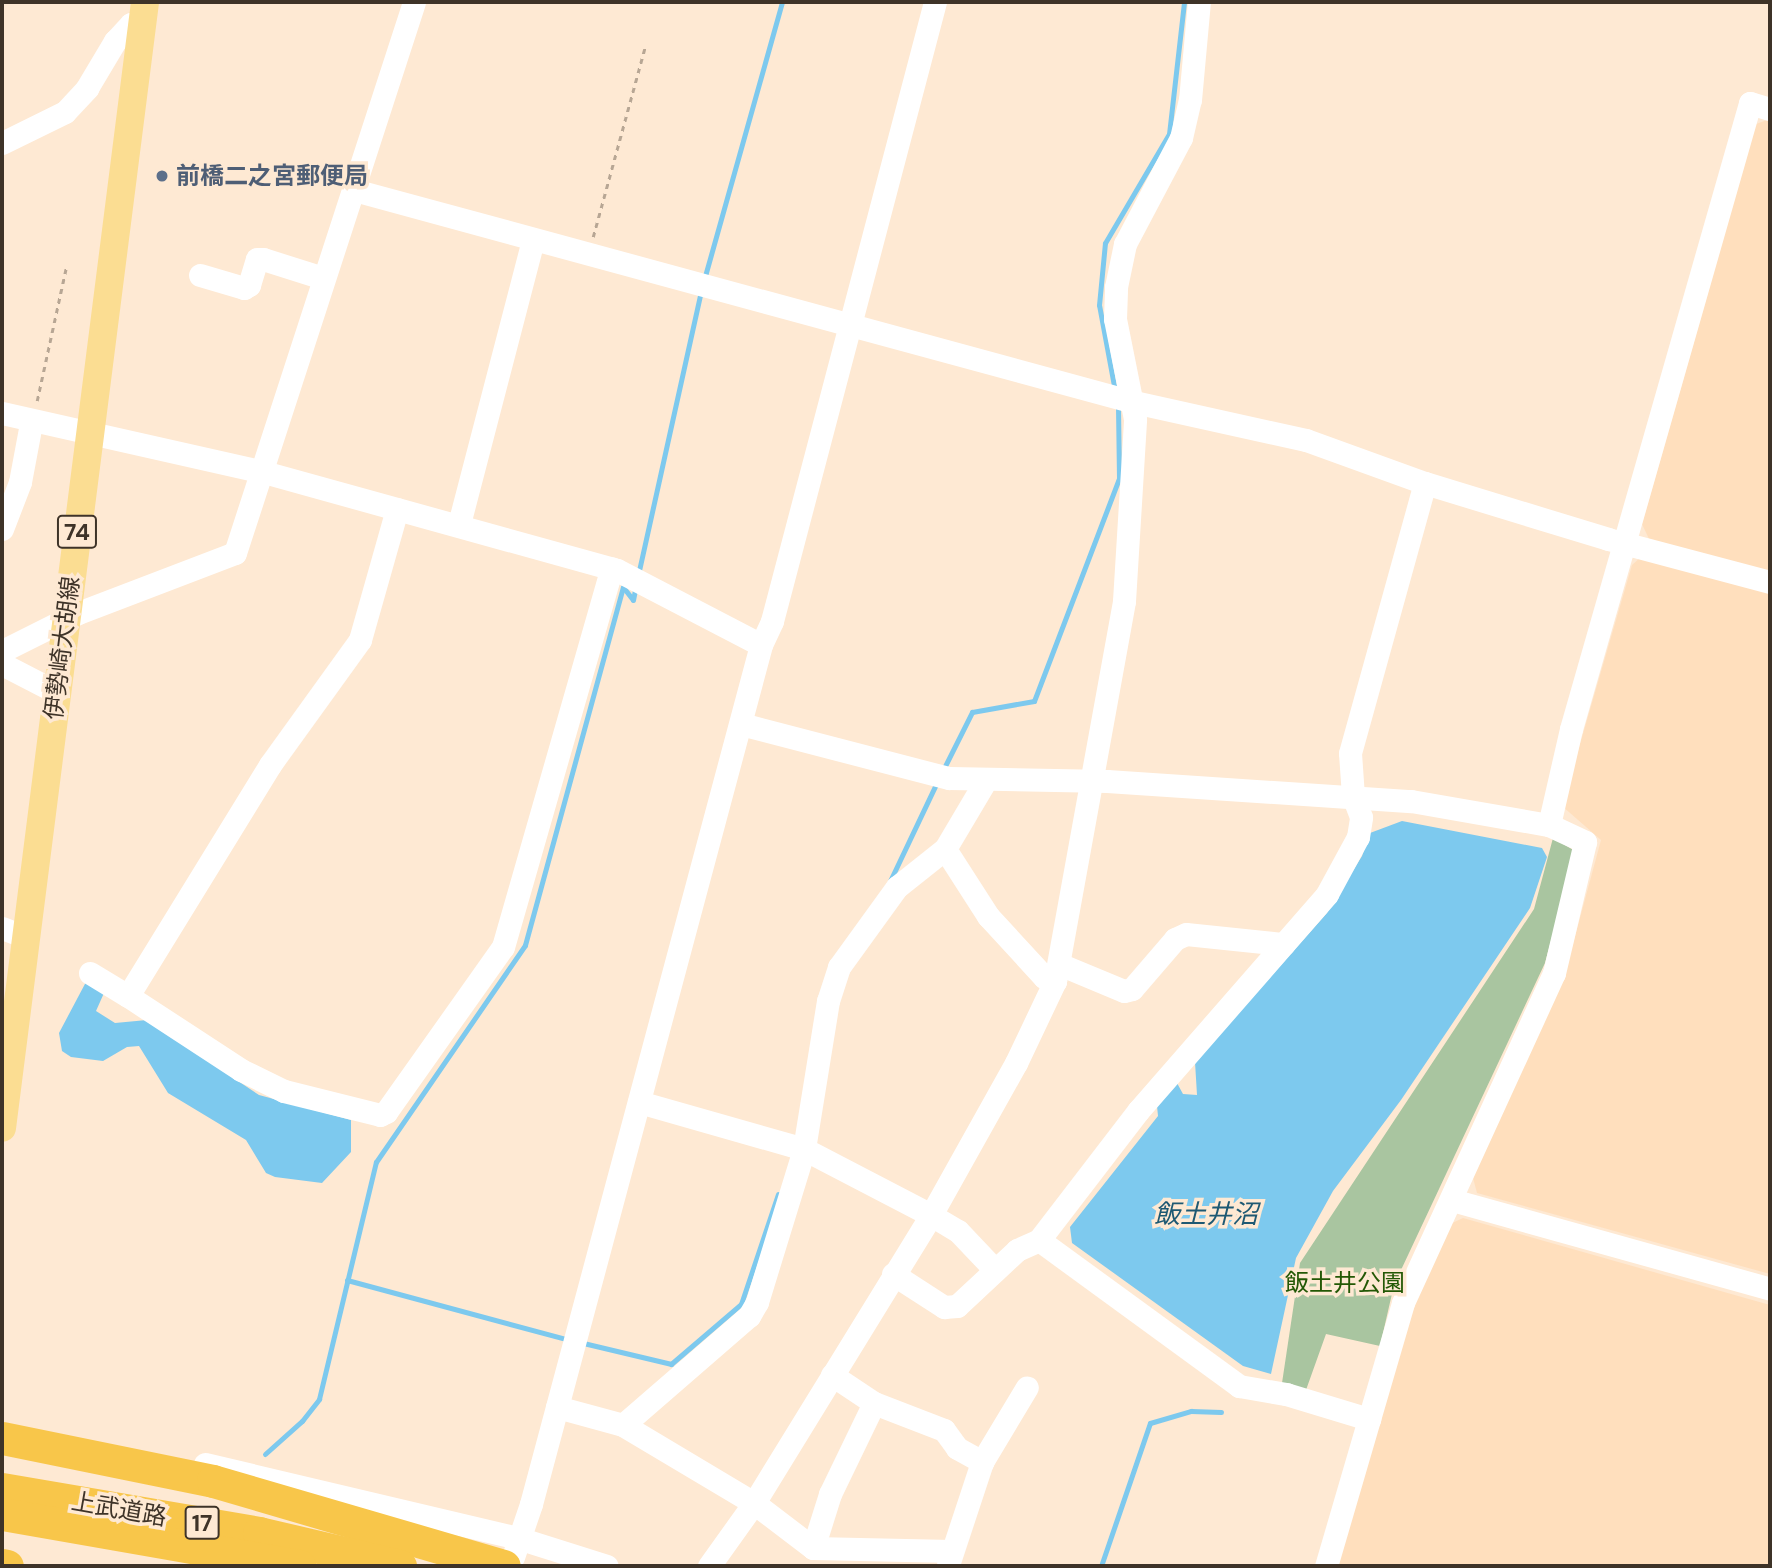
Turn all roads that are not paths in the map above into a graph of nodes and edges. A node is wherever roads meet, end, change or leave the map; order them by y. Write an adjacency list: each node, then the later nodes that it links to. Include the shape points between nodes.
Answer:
1 (414, 2): 7 (street)
2 (935, 2): 11 (street)
3 (1199, 2): 12 (street, via 1190,100 1181,138 1135,222 1118,271 1115,319)
4 (143, 13): 6 (street, via 115,41 87,88 65,111); 15 (main road, 伊勢崎大胡線 / 74)
5 (1770, 109): 21 (street, via 1749,103)
6 (2, 143)
7 (354, 190): 8 (street); 10 (street)
8 (533, 240): 11 (street); 19 (street)
9 (200, 275): 10 (street, via 244,288 257,259 263,258)
10 (323, 278): 16 (street)
11 (851, 326): 12 (street); 25 (street, via 772,621)
12 (1134, 402): 17 (street, via 1306,440); 31 (street, via 1124,601)
13 (2, 413): 14 (street)
14 (32, 423): 15 (street); 20 (street, via 20,482)
15 (90, 433): 16 (street); 24 (main road, 伊勢崎大胡線 / 74)
16 (260, 471): 18 (street); 24 (street, via 235,554)
17 (1425, 483): 21 (street, via 1608,539); 32 (street, via 1350,753)
18 (397, 509): 19 (street); 39 (street, via 360,640 270,765)
19 (459, 524): 22 (street)
20 (2, 529)
21 (1628, 541): 23 (street); 33 (street, via 1571,729)
22 (612, 568): 25 (street); 39 (street, via 509,933 386,1112 380,1115 271,1087)
23 (1770, 582)
24 (66, 619): 26 (street); 28 (main road, 伊勢崎大胡線 / 74)
25 (761, 645): 29 (street)
26 (2, 651)
27 (2, 664): 28 (street)
28 (57, 692): 35 (main road, 伊勢崎大胡線 / 74)
29 (741, 724): 30 (street, via 931,774); 40 (street)
30 (986, 780): 31 (street); 34 (street)
31 (1092, 782): 32 (street); 37 (street)
32 (1353, 796): 33 (street); 36 (street, via 1361,817 1348,859 1327,894)
33 (1549, 825): 43 (street, via 1586,842 1554,973)
34 (946, 849): 37 (street, via 988,916 1044,977); 42 (street, via 897,887 839,967 828,1001)
35 (13, 932): 41 (main road, 伊勢崎大胡線 / 74)
36 (1283, 944): 37 (street, via 1186,934 1175,939 1132,989 1124,991); 45 (street, via 1138,1111)
37 (1057, 972): 44 (street, via 1016,1063)
38 (90, 973): 39 (street)
39 (128, 996)
40 (639, 1102): 42 (street); 52 (street)
41 (2, 1128)
42 (804, 1149): 44 (street); 54 (street, via 749,1316)
43 (1451, 1200): 48 (street); 53 (street, via 1403,1303)
44 (931, 1214): 46 (street, via 958,1231); 47 (street)
45 (1039, 1240): 46 (street, via 1017,1250); 53 (street, via 1239,1386 1286,1394)
46 (995, 1270): 47 (street, via 957,1306 944,1307)
47 (893, 1274): 49 (street)
48 (1770, 1289)
49 (832, 1375): 51 (street); 58 (street)
50 (1027, 1387): 56 (street)
51 (874, 1404): 56 (street, via 944,1430 957,1448); 60 (street, via 830,1494)
52 (557, 1407): 54 (street); 61 (street)
53 (1369, 1419): 67 (street)
54 (623, 1425): 58 (street)
55 (2, 1438): 61 (highway, via 147,1458 385,1528)
56 (982, 1462): 62 (street)
57 (2, 1489): 64 (highway, 上武道路 / 17, via 258,1533)
58 (754, 1503): 60 (street); 66 (street)
59 (2, 1514): 63 (highway, 上武道路 / 17)
60 (813, 1548): 62 (street)
61 (511, 1554): 65 (street)
62 (950, 1559)
63 (299, 1566)
64 (400, 1566)
65 (607, 1566)
66 (709, 1566)
67 (1326, 1566)

